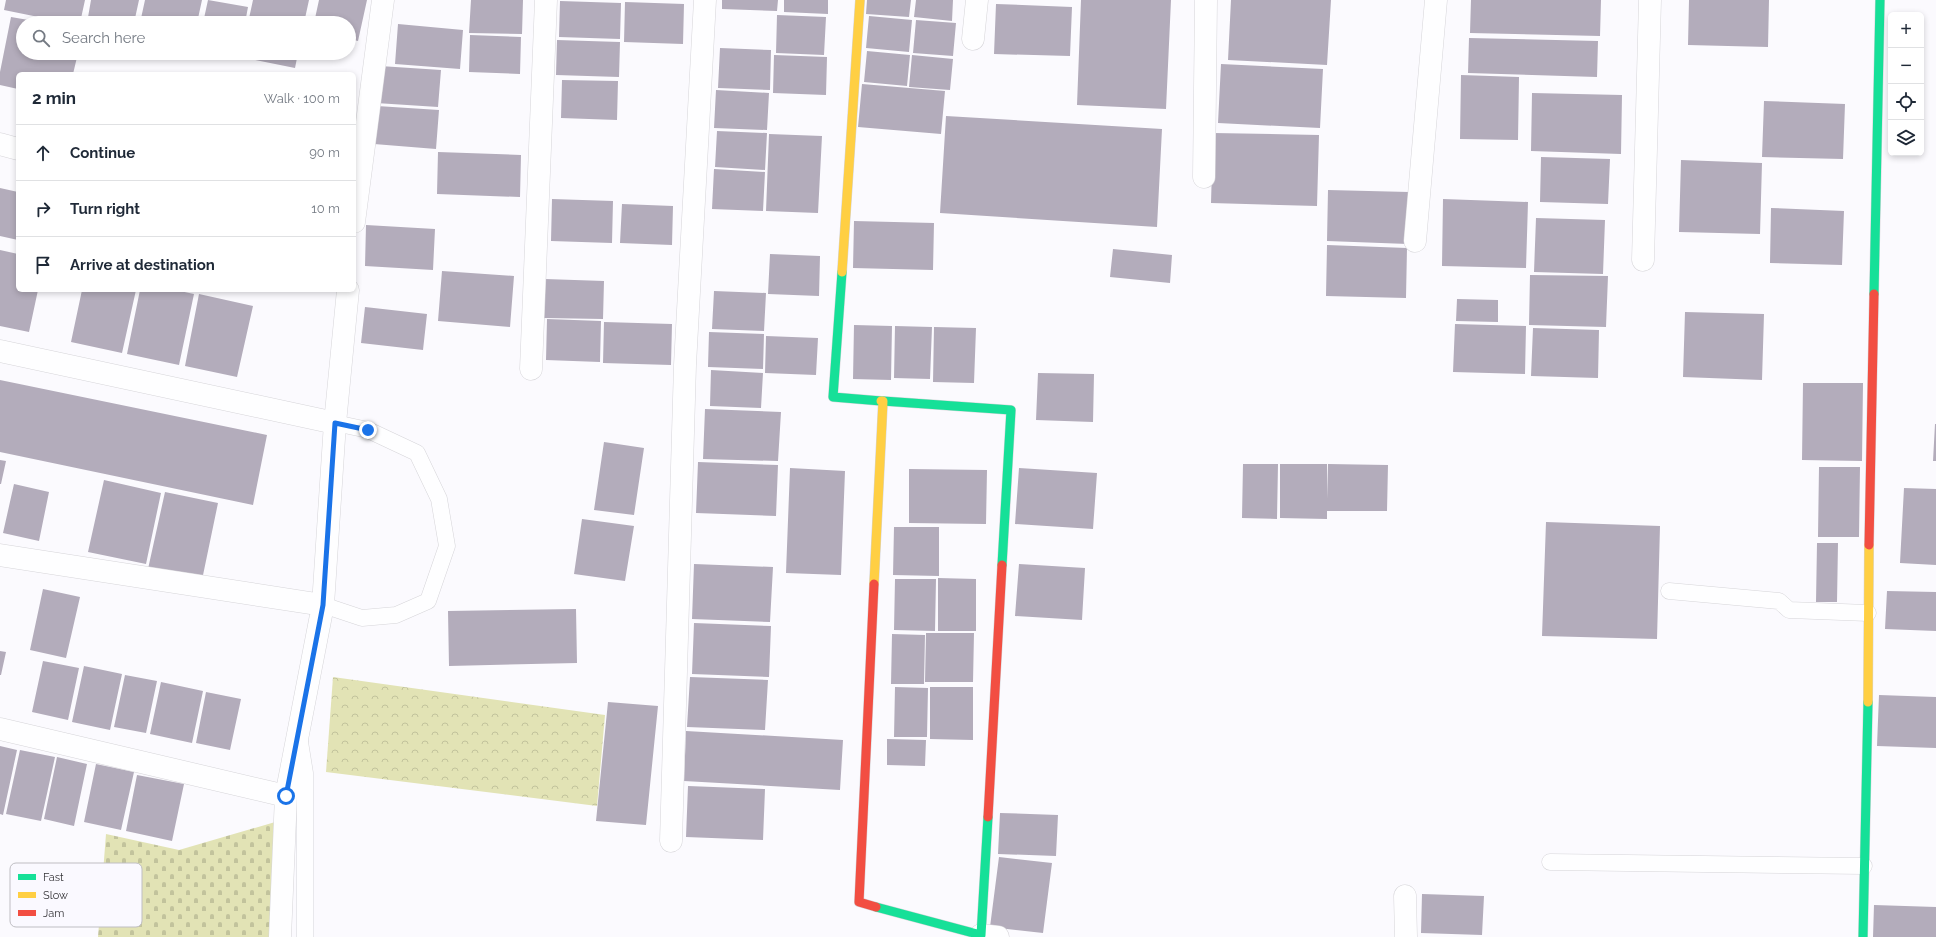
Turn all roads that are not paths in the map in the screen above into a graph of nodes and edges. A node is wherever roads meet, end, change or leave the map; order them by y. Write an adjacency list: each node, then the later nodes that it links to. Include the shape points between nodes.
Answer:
1 (383, 0): 14 (street)
2 (546, 0): 19 (street)
3 (705, 0): 29 (street, via 685,365)
4 (860, 0): 20 (street, via 832,397)
5 (977, 0): 10 (street)
6 (1206, 0): 13 (street)
7 (1436, 0): 15 (street)
8 (1650, 0): 16 (street)
9 (1880, 0): 25 (street)
10 (973, 39)
11 (0, 144): 12 (street)
12 (16, 148)
13 (1204, 177)
14 (356, 201)
15 (1415, 241)
16 (1643, 260)
17 (348, 292): 21 (street)
18 (0, 351): 21 (street)
19 (531, 369)
20 (882, 401): 33 (street, via 859,902); 33 (street, via 1011,410)
21 (335, 423): 24 (street); 24 (lane, via 368,430 417,453 439,499 447,546 428,601 396,615 362,618)
22 (0, 555): 24 (street)
23 (1669, 591): 25 (lane, via 1779,601 1789,610)
24 (323, 605): 27 (street)
25 (1868, 614): 31 (street)
26 (0, 729): 28 (street)
27 (298, 734): 28 (street); 35 (lane, via 305,773)
28 (286, 796): 34 (street)
29 (671, 841)
30 (1550, 862): 31 (lane)
31 (1864, 866): 37 (street)
32 (1405, 896): 36 (street)
33 (989, 936)
34 (280, 937)
35 (305, 937)
36 (1406, 937)
37 (1863, 937)

